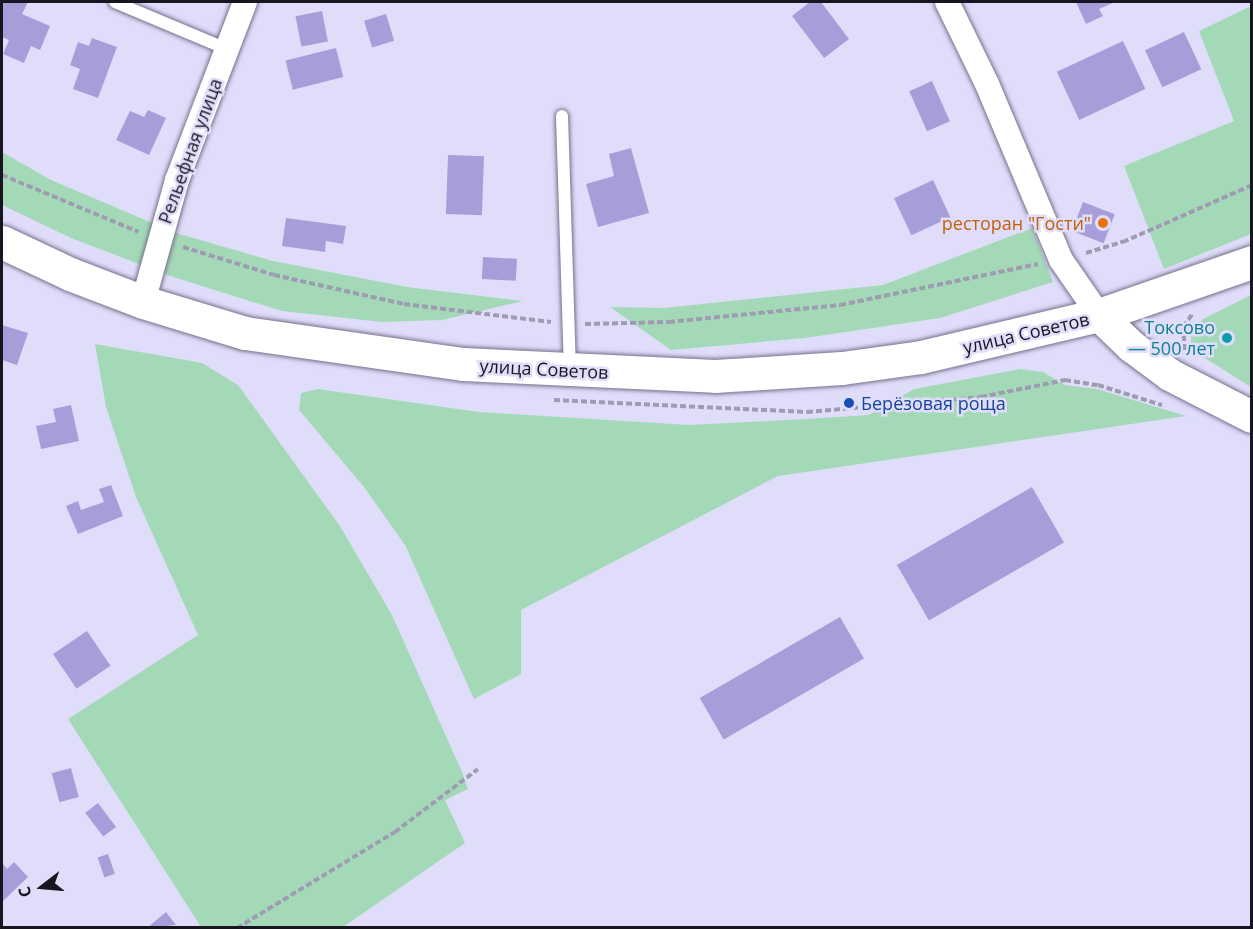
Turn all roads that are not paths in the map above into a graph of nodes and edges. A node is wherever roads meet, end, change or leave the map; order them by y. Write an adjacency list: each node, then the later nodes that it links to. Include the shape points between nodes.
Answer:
1 (115, 2): 4 (lane)
2 (245, 2): 4 (street, Рельефная улица)
3 (947, 2): 9 (street, via 987,84 1060,260)
4 (226, 49): 8 (street, Рельефная улица, via 158,240)
5 (562, 116): 10 (lane)
6 (2, 242): 8 (main road, улица Советов)
7 (1251, 262): 9 (main road, улица Советов)
8 (143, 302): 10 (main road, улица Советов, via 245,333 360,352)
9 (1099, 315): 10 (main road, улица Советов, via 921,357 842,368 715,376); 11 (street, via 1131,346 1170,375)
10 (570, 371)
11 (1251, 417)

